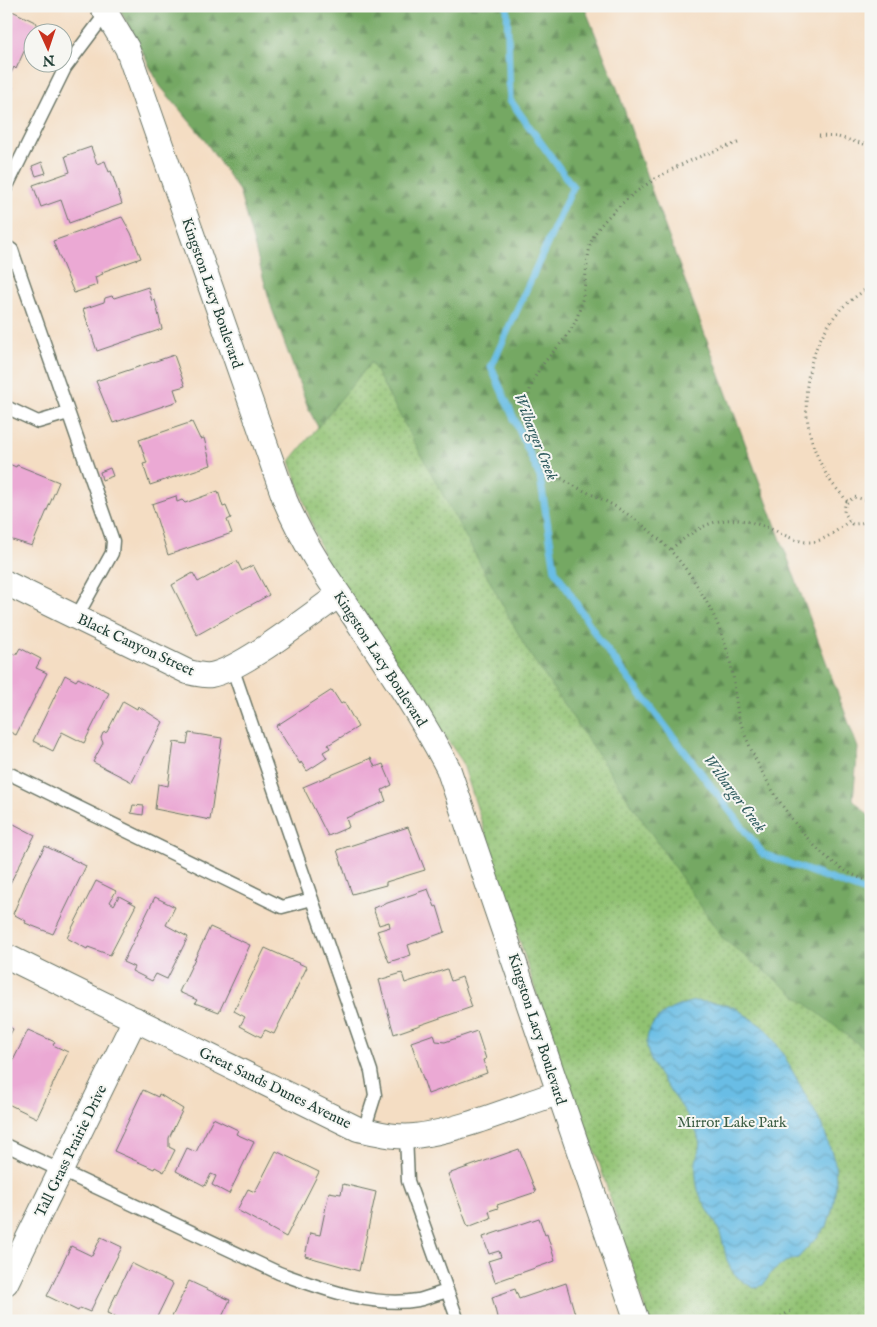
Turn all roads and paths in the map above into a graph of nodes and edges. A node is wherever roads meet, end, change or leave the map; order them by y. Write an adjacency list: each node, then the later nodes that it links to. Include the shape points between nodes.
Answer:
1 (104, 9): 5 (lane, via 65,68); 16 (street, Kingston Lacy Boulevard, via 127,48 284,500 297,530)
2 (819, 136): 4 (path, via 838,137)
3 (738, 143): 14 (path, via 660,174 632,194 598,228 592,241 582,305 567,337 535,376 528,398 532,439 556,476 625,514)
4 (871, 146)
5 (6, 188)
6 (6, 246): 9 (lane, via 12,250)
7 (871, 285): 10 (path, via 840,311 822,335 811,359 805,390 808,429 818,459 828,479)
8 (6, 407): 9 (lane, via 38,422)
9 (68, 413): 17 (lane, via 113,547)
10 (848, 501): 11 (path, via 854,497 866,500); 13 (path, via 844,512)
11 (871, 509): 12 (path)
12 (870, 519): 13 (path, via 862,524)
13 (848, 521): 14 (path, via 832,534 812,542 792,538 754,522 735,519 711,523 689,534)
14 (671, 549): 20 (path, via 706,601 721,632 747,741 773,792 798,828 833,864)
15 (6, 583): 17 (street, Black Canyon Street)
16 (339, 595): 18 (street, Black Canyon Street); 24 (street, Kingston Lacy Boulevard, via 436,744 448,768)
17 (76, 618): 18 (street, Black Canyon Street, via 188,672 212,675)
18 (232, 667): 21 (lane)
19 (6, 772): 21 (lane, via 282,907)
20 (871, 881)
21 (312, 899): 25 (lane, via 376,1088)
22 (6, 956): 23 (street, Great Sands Dunes Avenue)
23 (135, 1019): 25 (street, Great Sands Dunes Avenue); 28 (street, Tall Grass Prairie Drive)
24 (558, 1092): 26 (street, Great Sands Dunes Avenue, via 443,1131); 33 (street, Kingston Lacy Boulevard)
25 (364, 1130): 26 (street, Great Sands Dunes Avenue)
26 (406, 1136): 30 (lane, via 408,1181)
27 (6, 1145): 28 (lane)
28 (60, 1171): 29 (street, Tall Grass Prairie Drive); 30 (lane, via 279,1273 315,1286 396,1302 418,1300)
29 (6, 1283)
30 (447, 1291): 32 (lane)
31 (791, 1311): 34 (path)
32 (458, 1321)
33 (637, 1321)
34 (772, 1321)

